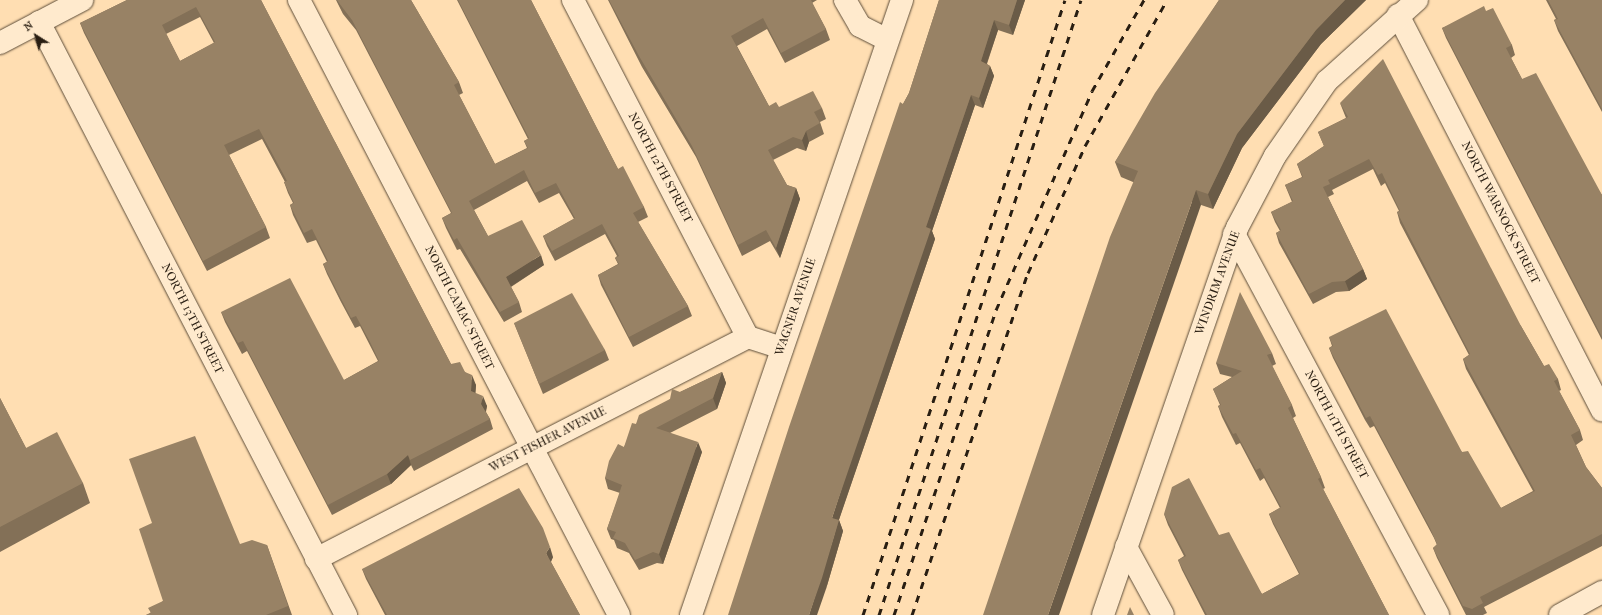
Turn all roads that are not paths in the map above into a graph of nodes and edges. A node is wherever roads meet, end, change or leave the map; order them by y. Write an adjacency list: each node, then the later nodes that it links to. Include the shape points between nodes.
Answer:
1 (82, 0): 8 (street)
2 (299, 0): 15 (street, NORTH CAMAC STREET)
3 (573, 0): 12 (street, NORTH 12TH STREET)
4 (845, 0): 9 (street, via 860,26)
5 (902, 0): 9 (street, WAGNER AVENUE)
6 (1417, 0): 7 (street, WINDRIM AVENUE)
7 (1398, 16): 11 (street, WINDRIM AVENUE, via 1327,81 1275,156); 14 (street, NORTH WARNOCK STREET)
8 (39, 22): 10 (street); 17 (street, NORTH 13TH STREET)
9 (888, 40): 13 (street, WAGNER AVENUE)
10 (0, 42)
11 (1234, 234): 16 (street, WINDRIM AVENUE); 24 (street, NORTH 11TH STREET)
12 (748, 337): 13 (street); 15 (street, WEST FISHER AVENUE)
13 (782, 348): 21 (street, WAGNER AVENUE)
14 (1602, 411)
15 (532, 449): 17 (street, WEST FISHER AVENUE); 20 (street, NORTH CAMAC STREET)
16 (1126, 547): 22 (street, WINDRIM AVENUE); 23 (street)
17 (316, 559): 19 (street, NORTH 13TH STREET)
18 (1602, 592): 25 (street)
19 (346, 615)
20 (619, 615)
21 (691, 615)
22 (1103, 615)
23 (1163, 615)
24 (1438, 615)
25 (1560, 615)

